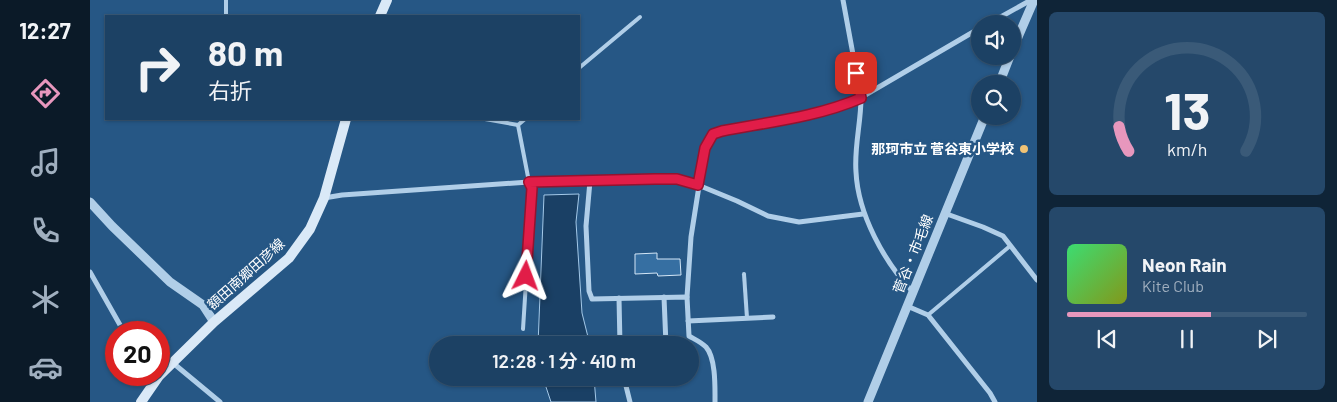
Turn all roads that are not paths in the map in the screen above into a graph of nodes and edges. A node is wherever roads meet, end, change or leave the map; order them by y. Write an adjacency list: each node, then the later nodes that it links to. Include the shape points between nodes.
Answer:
1 (226, 0): 5 (lane)
2 (387, 0): 6 (main road)
3 (843, 0): 12 (street)
4 (1032, 0): 7 (street); 9 (street)
5 (226, 15)
6 (380, 15)
7 (1004, 15)
8 (640, 17): 11 (lane)
9 (1021, 28)
10 (971, 33): 12 (street)
11 (580, 67)
12 (861, 98): 20 (street, via 827,111 713,134 705,148); 24 (street, via 855,171)
13 (346, 120): 21 (main road, 額田南郷田彦線)
14 (490, 120): 16 (lane)
15 (524, 120): 16 (lane)
16 (518, 125): 19 (lane)
17 (981, 125): 23 (street, 菅谷・市毛線)
18 (590, 180): 19 (street); 20 (street, via 677,179); 33 (street, via 586,226 589,291 592,299)
19 (529, 182): 21 (street); 41 (lane, via 532,188)
20 (698, 185): 24 (street, via 768,216 799,222); 31 (street)
21 (324, 198): 39 (main road, 額田南郷田彦線, via 310,229 289,258)
22 (90, 202): 39 (street, via 170,282 203,305)
23 (944, 213): 25 (street, via 1003,236); 30 (street, 菅谷・市毛線)
24 (863, 214): 30 (street, via 902,280)
25 (1010, 246): 29 (street); 35 (lane)
26 (90, 272): 28 (street)
27 (744, 274): 37 (lane)
28 (92, 279): 38 (street)
29 (1037, 280)
30 (913, 292): 34 (street, 菅谷・市毛線)
31 (687, 296): 32 (street); 40 (street)
32 (664, 297): 33 (street); 43 (street)
33 (619, 298): 42 (street)
34 (907, 306): 35 (street); 52 (street, 菅谷・市毛線)
35 (928, 315): 53 (street)
36 (773, 317): 37 (street)
37 (747, 318): 40 (street)
38 (117, 321)
39 (214, 322): 44 (main road, 額田南郷田彦線)
40 (688, 322): 51 (street, via 689,336 710,354 716,379)
41 (523, 330)
42 (620, 336)
43 (666, 336)
44 (173, 363): 45 (main road, 額田南郷田彦線); 49 (street)
45 (170, 366)
46 (152, 386): 48 (main road, 額田南郷田彦線)
47 (626, 386): 50 (street)
48 (142, 402)
49 (220, 402)
50 (630, 402)
51 (715, 402)
52 (868, 402)
53 (995, 402)

